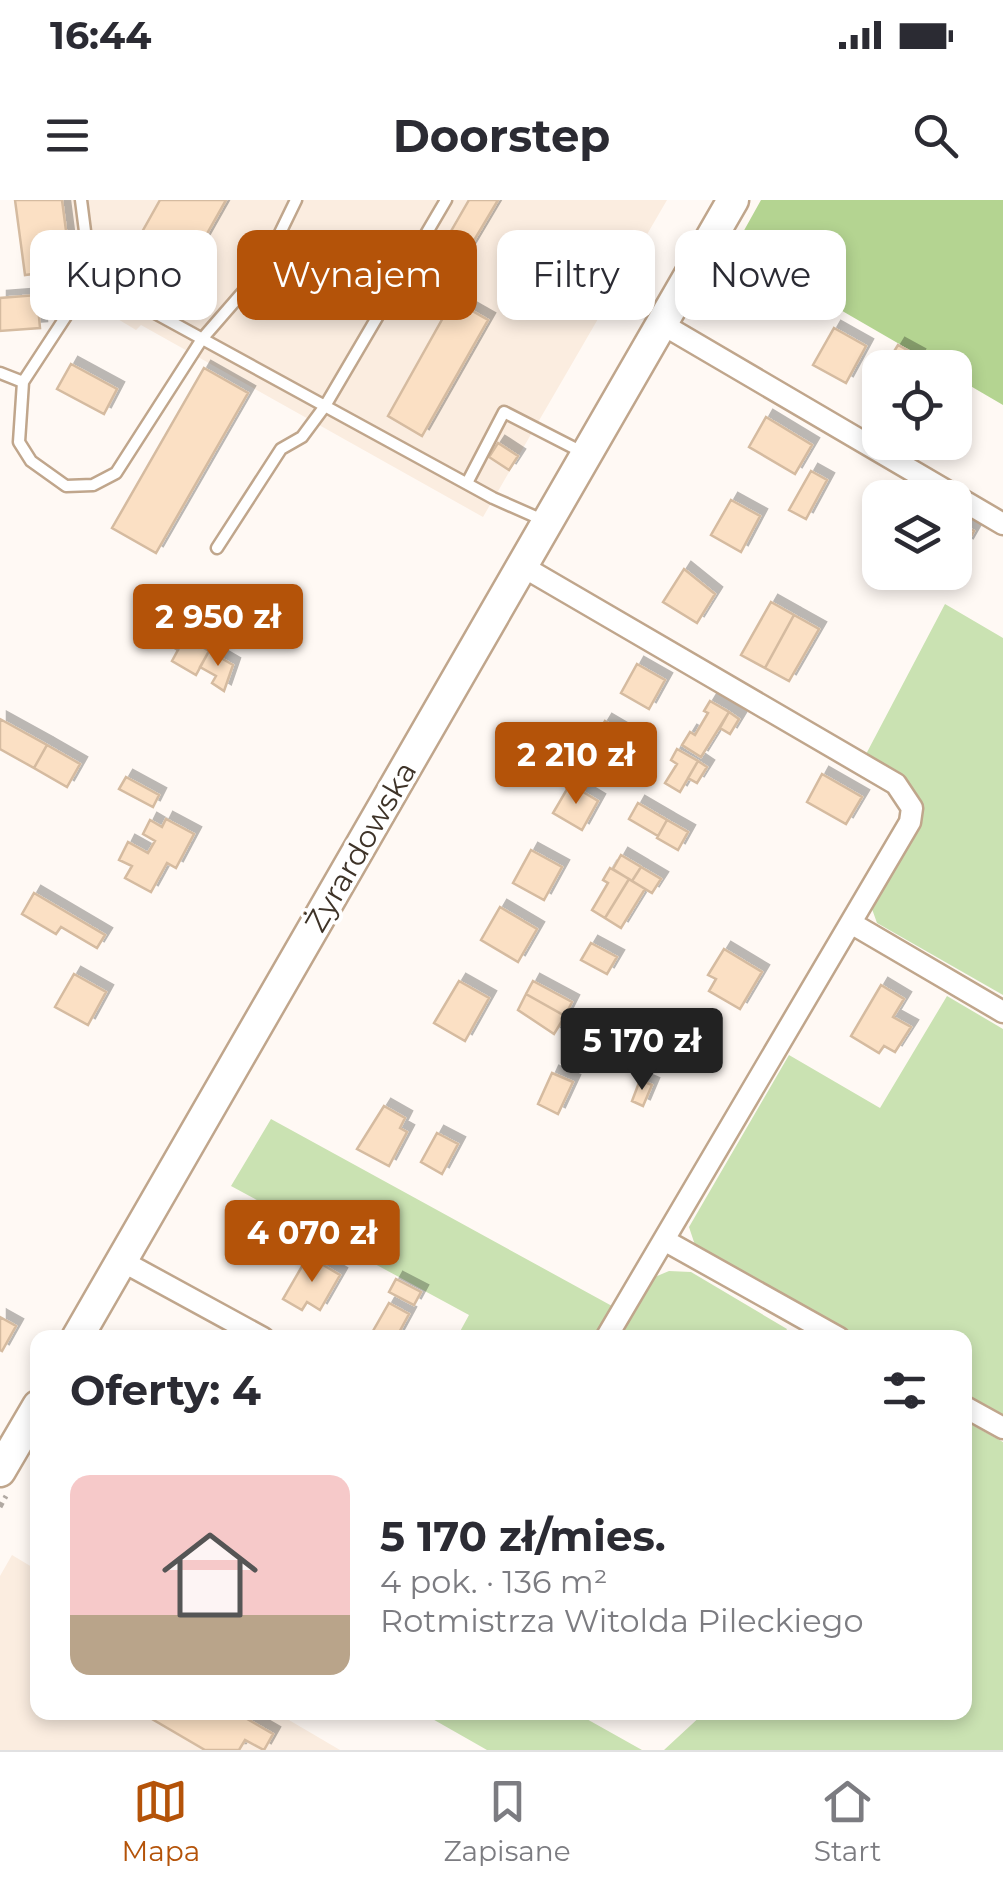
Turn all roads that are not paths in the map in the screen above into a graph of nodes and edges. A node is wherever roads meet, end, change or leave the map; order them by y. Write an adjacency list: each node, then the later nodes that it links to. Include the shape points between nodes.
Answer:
1 (82, 200): 5 (lane)
2 (296, 200): 9 (lane, via 262,270)
3 (446, 200): 12 (lane)
4 (733, 200): 8 (main road, Żyrardowska)
5 (86, 230)
6 (64, 320): 11 (lane)
7 (169, 320): 9 (lane)
8 (662, 324): 13 (main road, Żyrardowska); 16 (street)
9 (202, 338): 11 (lane, via 133,452 93,485 66,486 31,461 18,442); 12 (lane)
10 (0, 372): 11 (lane)
11 (23, 382)
12 (325, 406): 14 (lane); 17 (lane, via 302,437 280,449)
13 (586, 455): 14 (lane, via 504,412); 15 (main road, Żyrardowska)
14 (466, 483): 15 (lane)
15 (548, 522): 18 (main road, Żyrardowska)
16 (1003, 524)
17 (216, 548)
18 (522, 566): 19 (street, via 905,792 910,822); 22 (main road, Żyrardowska)
19 (851, 922): 20 (street); 21 (street)
20 (1003, 1012)
21 (664, 1240): 25 (street); 26 (street)
22 (122, 1261): 23 (main road, Żyrardowska); 24 (street)
23 (83, 1330)
24 (248, 1330)
25 (611, 1330)
26 (826, 1330)
27 (972, 1411): 29 (street)
28 (30, 1420): 30 (main road)
29 (1003, 1428)
30 (0, 1471)

